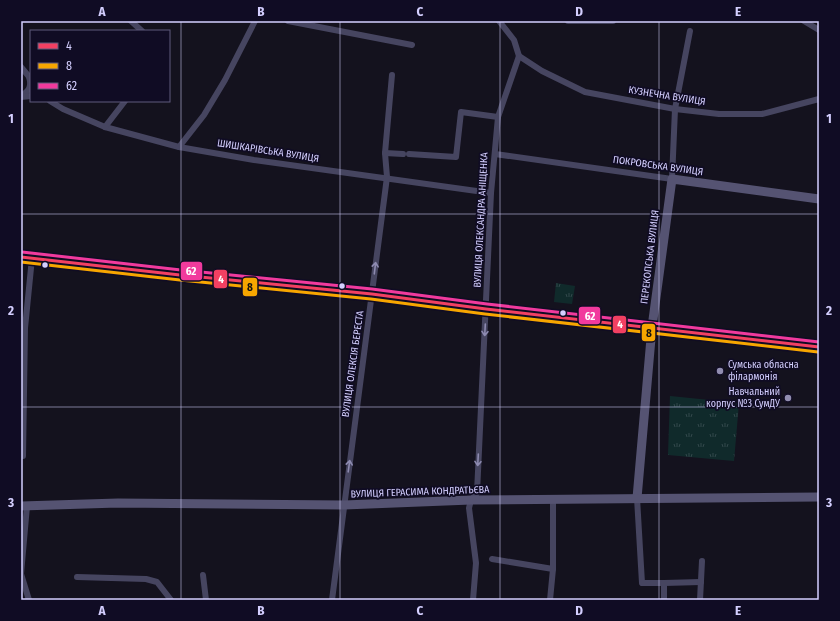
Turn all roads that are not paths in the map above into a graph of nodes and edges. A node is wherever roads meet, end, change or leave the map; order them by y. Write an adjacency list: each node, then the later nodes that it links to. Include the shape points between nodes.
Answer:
1 (131, 21): 8 (street)
2 (255, 21): 23 (street, via 222,86)
3 (288, 21): 11 (street)
4 (499, 21): 12 (street, via 514,40)
5 (613, 21): 7 (street)
6 (804, 21): 9 (street)
7 (568, 22)
8 (141, 30)
9 (819, 30)
10 (690, 31): 20 (street, ПЕРЕКОПСЬКА ВУЛИЦЯ)
11 (412, 45)
12 (519, 56): 20 (street, КУЗНЕЧНА ВУЛИЦЯ, via 542,71 585,92); 21 (street, ВУЛИЦЯ ОЛЕКСАНДРА АНІЩЕНКА)
13 (21, 67): 15 (street)
14 (392, 75): 24 (street)
15 (30, 78): 16 (street, via 30,87)
16 (21, 96)
17 (819, 99): 20 (street, КУЗНЕЧНА ВУЛИЦЯ, via 762,114 719,114)
18 (52, 102): 22 (street, ШИШКАРІВСЬКА ВУЛИЦЯ)
19 (124, 102): 22 (street)
20 (675, 109): 27 (street, ПЕРЕКОПСЬКА ВУЛИЦЯ)
21 (498, 117): 24 (street, via 461,112 456,158); 25 (street, ВУЛИЦЯ ОЛЕКСАНДРА АНІЩЕНКА)
22 (105, 127): 23 (street, ШИШКАРІВСЬКА ВУЛИЦЯ)
23 (179, 147): 26 (street, ШИШКАРІВСЬКА ВУЛИЦЯ, via 254,160)
24 (385, 153): 26 (street)
25 (495, 154): 27 (street, ПОКРОВСЬКА ВУЛИЦЯ); 28 (street, ВУЛИЦЯ ОЛЕКСАНДРА АНІЩЕНКА)
26 (387, 177): 28 (street, ШИШКАРІВСЬКА ВУЛИЦЯ); 32 (street, ВУЛИЦЯ ОЛЕКСІЯ БЕРЕСТА, one-way to 26)
27 (672, 179): 29 (street, ПОКРОВСЬКА ВУЛИЦЯ); 34 (street, ПЕРЕКОПСЬКА ВУЛИЦЯ)
28 (491, 193): 33 (street, ВУЛИЦЯ ОЛЕКСАНДРА АНІЩЕНКА)
29 (819, 198)
30 (21, 257): 31 (street)
31 (32, 258): 32 (street); 36 (street, via 25,328)
32 (372, 294): 33 (street); 41 (street, ВУЛИЦЯ ОЛЕКСІЯ БЕРЕСТА, one-way to 32)
33 (486, 309): 34 (street); 40 (street, ВУЛИЦЯ ОЛЕКСАНДРА АНІЩЕНКА, one-way to 40, via 477,493)
34 (652, 327): 35 (street); 38 (street, ПЕРЕКОПСЬКА ВУЛИЦЯ)
35 (819, 347)
36 (23, 456)
37 (819, 497): 38 (street, ВУЛИЦЯ ГЕРАСИМА КОНДРАТЬЄВА)
38 (637, 498): 39 (street, ВУЛИЦЯ ГЕРАСИМА КОНДРАТЬЄВА); 49 (street, ПЕРЕКОПСЬКА ВУЛИЦЯ, via 642,583)
39 (553, 499): 40 (street, ВУЛИЦЯ ГЕРАСИМА КОНДРАТЬЄВА); 45 (street)
40 (471, 500): 41 (street, ВУЛИЦЯ ГЕРАСИМА КОНДРАТЬЄВА); 54 (street, ВУЛИЦЯ ОЛЕКСАНДРА АНІЩЕНКА, via 469,508 476,563)
41 (344, 505): 42 (street, ВУЛИЦЯ ГЕРАСИМА КОНДРАТЬЄВА, via 118,503); 53 (street, ВУЛИЦЯ ОЛЕКСІЯ БЕРЕСТА)
42 (24, 506): 50 (street, via 21,574)
43 (492, 559): 45 (street)
44 (702, 562): 48 (street)
45 (553, 570): 55 (street)
46 (203, 575): 52 (street)
47 (78, 577): 51 (street, via 146,579 157,582)
48 (701, 582): 49 (street); 57 (street)
49 (664, 583): 56 (street)
50 (29, 600)
51 (171, 600)
52 (206, 600)
53 (332, 600)
54 (473, 600)
55 (550, 600)
56 (664, 600)
57 (700, 600)

